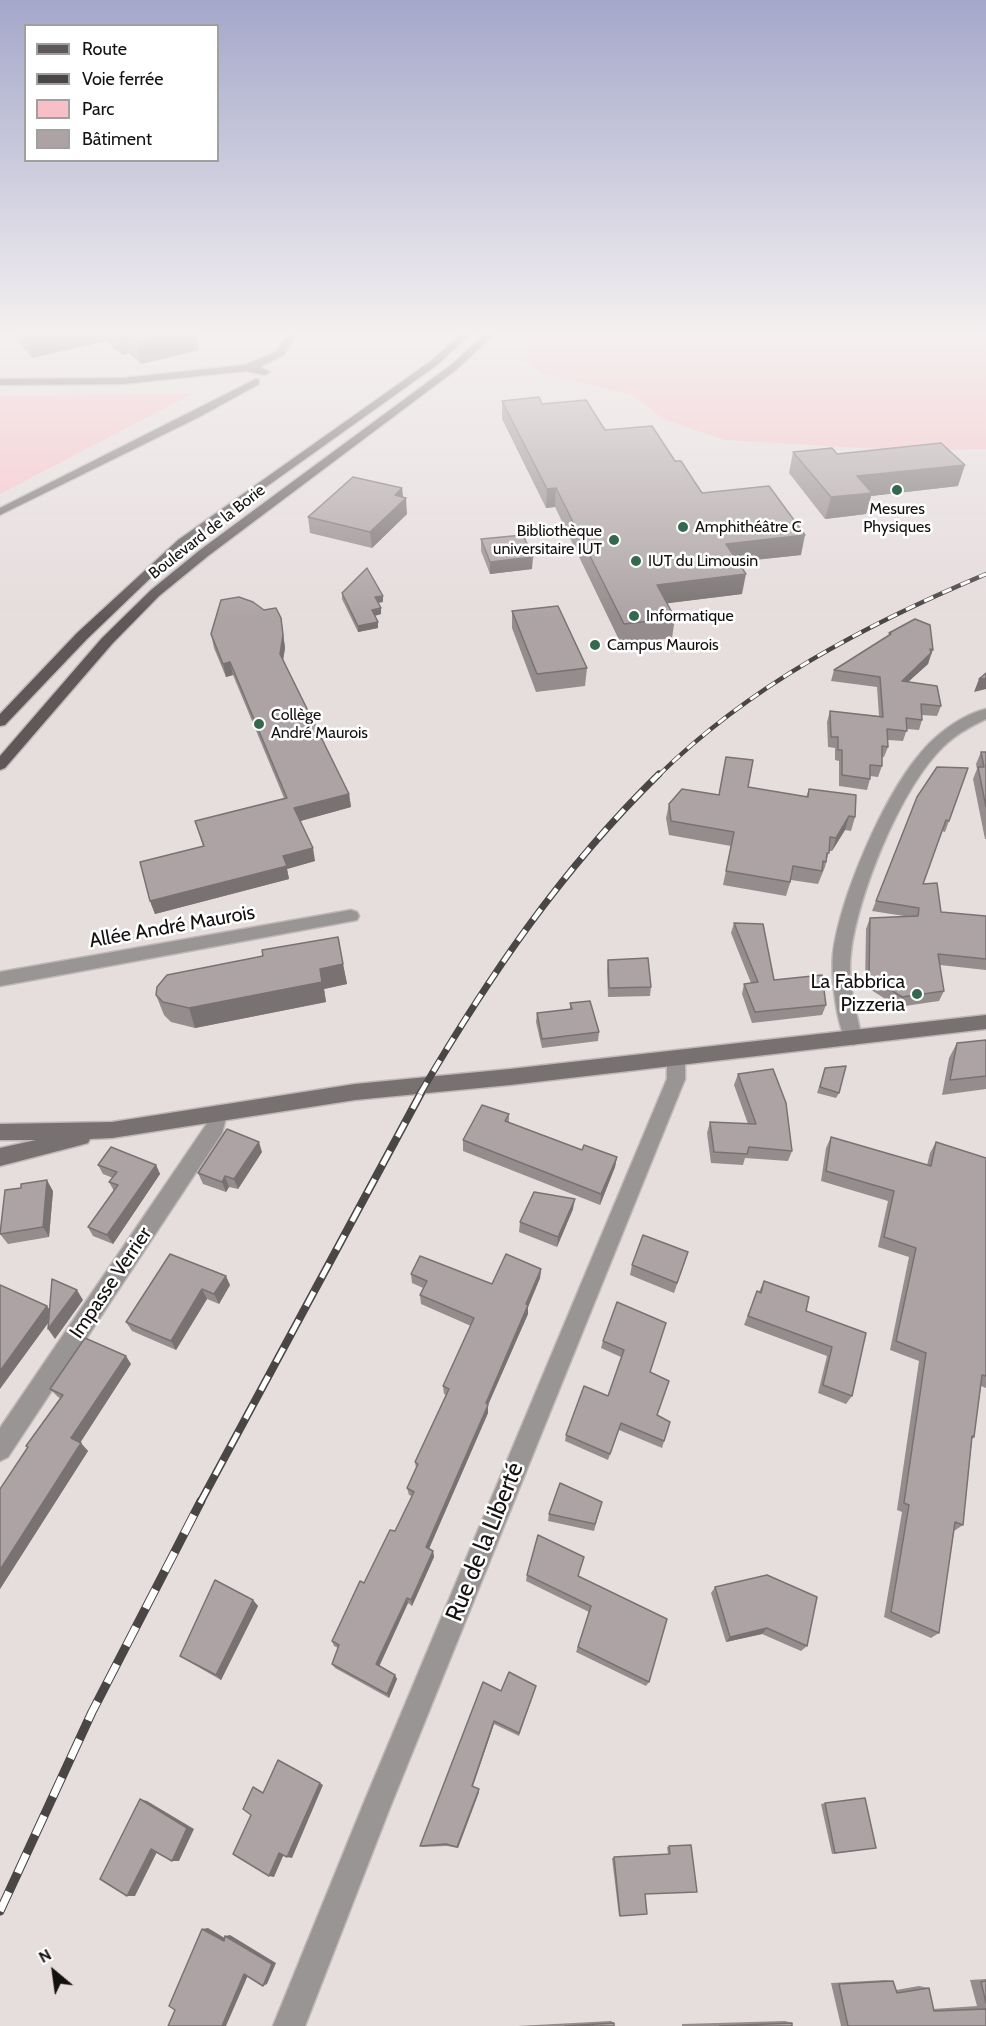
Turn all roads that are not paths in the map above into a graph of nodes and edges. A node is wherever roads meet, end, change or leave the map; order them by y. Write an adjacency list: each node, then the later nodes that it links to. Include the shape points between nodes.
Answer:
1 (168, 429): 4 (street)
2 (342, 429): 6 (main road, Boulevard de la Borie, via 182,542 82,636)
3 (371, 429): 7 (main road, Boulevard de la Borie, via 204,552 155,594 107,640)
4 (0, 512)
5 (986, 713): 11 (street, via 939,742 919,764 898,799 859,887 842,953 844,994)
6 (0, 722)
7 (0, 765)
8 (351, 916): 9 (street, Allée André Maurois)
9 (0, 979)
10 (986, 1022): 11 (street)
11 (853, 1038): 12 (street)
12 (676, 1059): 13 (street, via 355,1092); 18 (street, Rue de la Liberté, via 676,1079)
13 (217, 1114): 14 (street); 17 (street, Impasse Verrier, via 215,1127)
14 (112, 1130): 15 (street); 16 (street)
15 (0, 1132)
16 (0, 1157)
17 (0, 1449)
18 (289, 2026)

